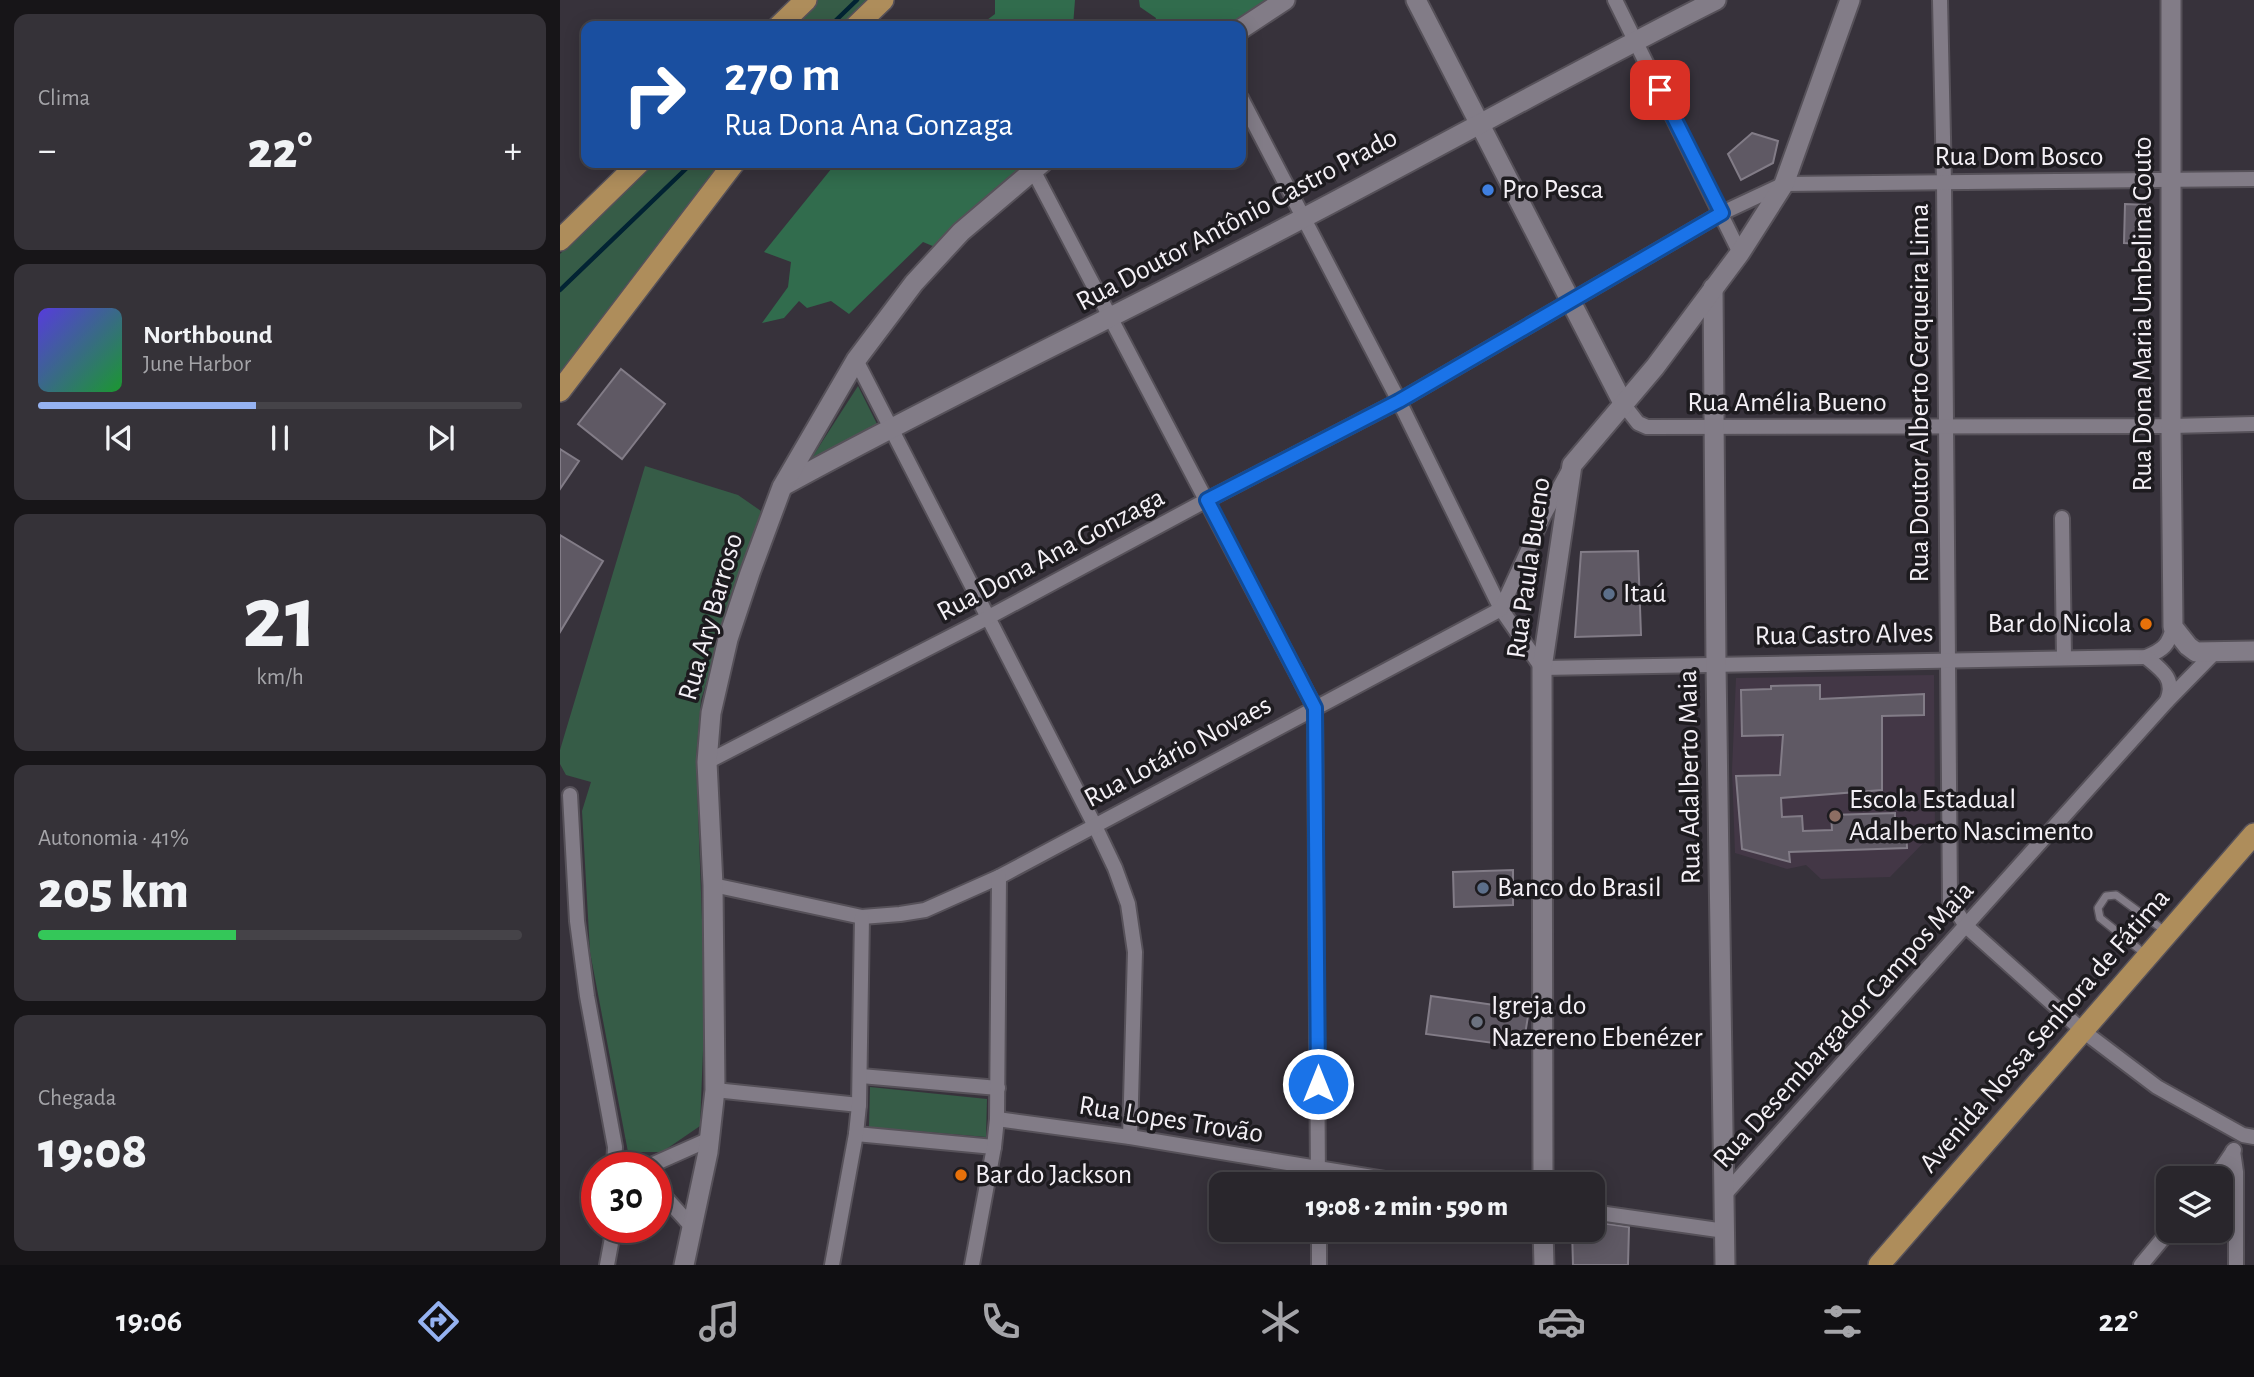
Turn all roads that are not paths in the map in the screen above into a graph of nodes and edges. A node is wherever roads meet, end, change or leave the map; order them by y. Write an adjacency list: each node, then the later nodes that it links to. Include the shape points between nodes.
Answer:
1 (806, 0): 10 (main road)
2 (883, 0): 11 (main road)
3 (1285, 0): 12 (main road)
4 (1416, 0): 15 (main road)
5 (1615, 0): 13 (street)
6 (1716, 0): 13 (main road, Rua Doutor Antônio Castro Prado)
7 (1850, 0): 23 (main road, Rua Paula Bueno)
8 (1940, 0): 22 (street, Rua Doutor Alberto Cerqueira Lima)
9 (2171, 0): 21 (main road, Rua Dona Maria Umbelina Couto)
10 (784, 21)
11 (861, 21)
12 (1246, 26)
13 (1636, 41): 15 (main road, Rua Doutor Antônio Castro Prado); 24 (street)
14 (1246, 108): 25 (street)
15 (1479, 124): 25 (main road, Rua Doutor Antônio Castro Prado); 29 (main road)
16 (634, 168): 26 (main road)
17 (730, 168): 32 (main road)
18 (1036, 168): 31 (main road, Rua Ary Barroso, via 961,232)
19 (1037, 168): 30 (street)
20 (2254, 179): 21 (street, Rua Dom Bosco)
21 (2170, 180): 22 (street, Rua Dom Bosco); 36 (main road, Rua Dona Maria Umbelina Couto)
22 (1944, 181): 23 (street, Rua Dom Bosco); 38 (street, Rua Doutor Alberto Cerqueira Lima)
23 (1784, 184): 24 (street, Rua Dona Ana Gonzaga); 27 (main road, Rua Paula Bueno)
24 (1722, 213): 27 (street); 29 (street, Rua Dona Ana Gonzaga)
25 (1304, 218): 30 (main road, Rua Doutor Antônio Castro Prado); 33 (street)
26 (560, 240)
27 (1740, 253): 28 (main road, Rua Paula Bueno)
28 (1713, 288): 34 (main road, Rua Paula Bueno); 39 (main road, Rua Adalberto Maia)
29 (1570, 302): 33 (street, Rua Dona Ana Gonzaga); 34 (main road)
30 (1110, 319): 37 (main road, Rua Doutor Antônio Castro Prado); 42 (street)
31 (856, 360): 37 (street); 41 (main road, Rua Ary Barroso)
32 (560, 390)
33 (1399, 401): 42 (street, Rua Dona Ana Gonzaga); 44 (street)
34 (1624, 405): 39 (street, Rua Amélia Bueno, via 1647,427); 40 (main road, Rua Paula Bueno)
35 (2254, 424): 36 (street, Rua Amélia Bueno)
36 (2171, 426): 38 (street, Rua Amélia Bueno); 46 (main road, Rua Dona Maria Umbelina Couto)
37 (891, 427): 41 (main road, Rua Doutor Antônio Castro Prado); 45 (street)
38 (1944, 427): 39 (street, Rua Amélia Bueno); 51 (street, Rua Doutor Alberto Cerqueira Lima)
39 (1716, 428): 52 (main road, Rua Adalberto Maia)
40 (1572, 465): 44 (street); 53 (main road, Rua Paula Bueno)
41 (782, 487): 56 (main road, Rua Ary Barroso, via 728,639 711,713)
42 (1207, 500): 45 (street, Rua Dona Ana Gonzaga); 55 (street)
43 (2062, 518): 50 (street)
44 (1501, 609): 53 (street); 55 (street, Rua Lotário Novaes)
45 (987, 618): 56 (street, Rua Dona Ana Gonzaga); 58 (street)
46 (2173, 627): 48 (main road, via 2196,652); 49 (street, via 2166,647)
47 (2254, 651): 48 (main road)
48 (2214, 653): 54 (street)
49 (2146, 657): 50 (street, Rua Castro Alves); 54 (street, via 2167,674 2171,691)
50 (2064, 658): 51 (street, Rua Castro Alves)
51 (1946, 662): 52 (street, Rua Castro Alves); 63 (street, Rua Doutor Alberto Cerqueira Lima, via 1950,901)
52 (1716, 665): 53 (street, Rua Castro Alves); 85 (main road, Rua Adalberto Maia)
53 (1542, 668): 84 (main road, Rua Paula Bueno)
54 (2167, 701): 63 (street, Rua Desembargador Campos Maia)
55 (1315, 708): 58 (street, Rua Lotário Novaes); 81 (street)
56 (707, 762): 61 (main road, Rua Ary Barroso)
57 (570, 795): 78 (street, via 577,921)
58 (1094, 824): 60 (street, Rua Lotário Novaes); 74 (street, via 1128,904 1135,952)
59 (2254, 834): 64 (main road, Avenida Nossa Senhora de Fátima)
60 (999, 877): 62 (street, Rua Lotário Novaes, via 925,910); 68 (street)
61 (713, 885): 62 (street, Rua Lotário Novaes); 69 (main road, Rua Ary Barroso)
62 (862, 917): 67 (street)
63 (1966, 926): 66 (street, Rua Doutor Alberto Cerqueira Lima); 85 (street, Rua Desembargador Campos Maia)
64 (2168, 933): 65 (main road, Avenida Nossa Senhora de Fátima); 65 (lane, via 2116,895 2106,896 2098,908 2099,918)
65 (2148, 957): 66 (main road, Avenida Nossa Senhora de Fátima)
66 (2083, 1031): 73 (street, Rua Doutor Alberto Cerqueira Lima, via 2157,1087); 101 (main road, Avenida Nossa Senhora de Fátima)
67 (861, 1076): 68 (street); 70 (street)
68 (998, 1088): 71 (street)
69 (715, 1090): 70 (street); 75 (main road, Rua Ary Barroso)
70 (859, 1105): 72 (street)
71 (996, 1119): 74 (street, Rua Lopes Trovão); 76 (street)
72 (856, 1134): 76 (street); 96 (street)
73 (2249, 1136): 77 (street)
74 (1130, 1137): 81 (street, Rua Lopes Trovão)
75 (710, 1139): 79 (street); 88 (main road, Rua Ary Barroso)
76 (994, 1147): 97 (street)
77 (2233, 1151): 80 (street); 103 (street)
78 (616, 1152)
79 (672, 1156)
80 (2223, 1166)
81 (1318, 1167): 82 (street); 83 (street, Rua Lopes Trovão)
82 (1318, 1172)
83 (1347, 1172)
84 (1543, 1172)
85 (1725, 1195): 89 (main road, Rua Adalberto Maia)
86 (672, 1205): 88 (street)
87 (1605, 1214): 89 (street)
88 (693, 1228): 95 (main road, Rua Ary Barroso)
89 (1725, 1231): 100 (main road, Rua Adalberto Maia)
90 (1319, 1242): 98 (street)
91 (1544, 1242): 99 (main road)
92 (611, 1243): 94 (street)
93 (2159, 1243): 102 (street)
94 (607, 1265)
95 (684, 1265)
96 (832, 1265)
97 (972, 1265)
98 (1319, 1265)
99 (1544, 1265)
100 (1725, 1265)
101 (1879, 1265)
102 (2141, 1265)
103 (2236, 1265)

